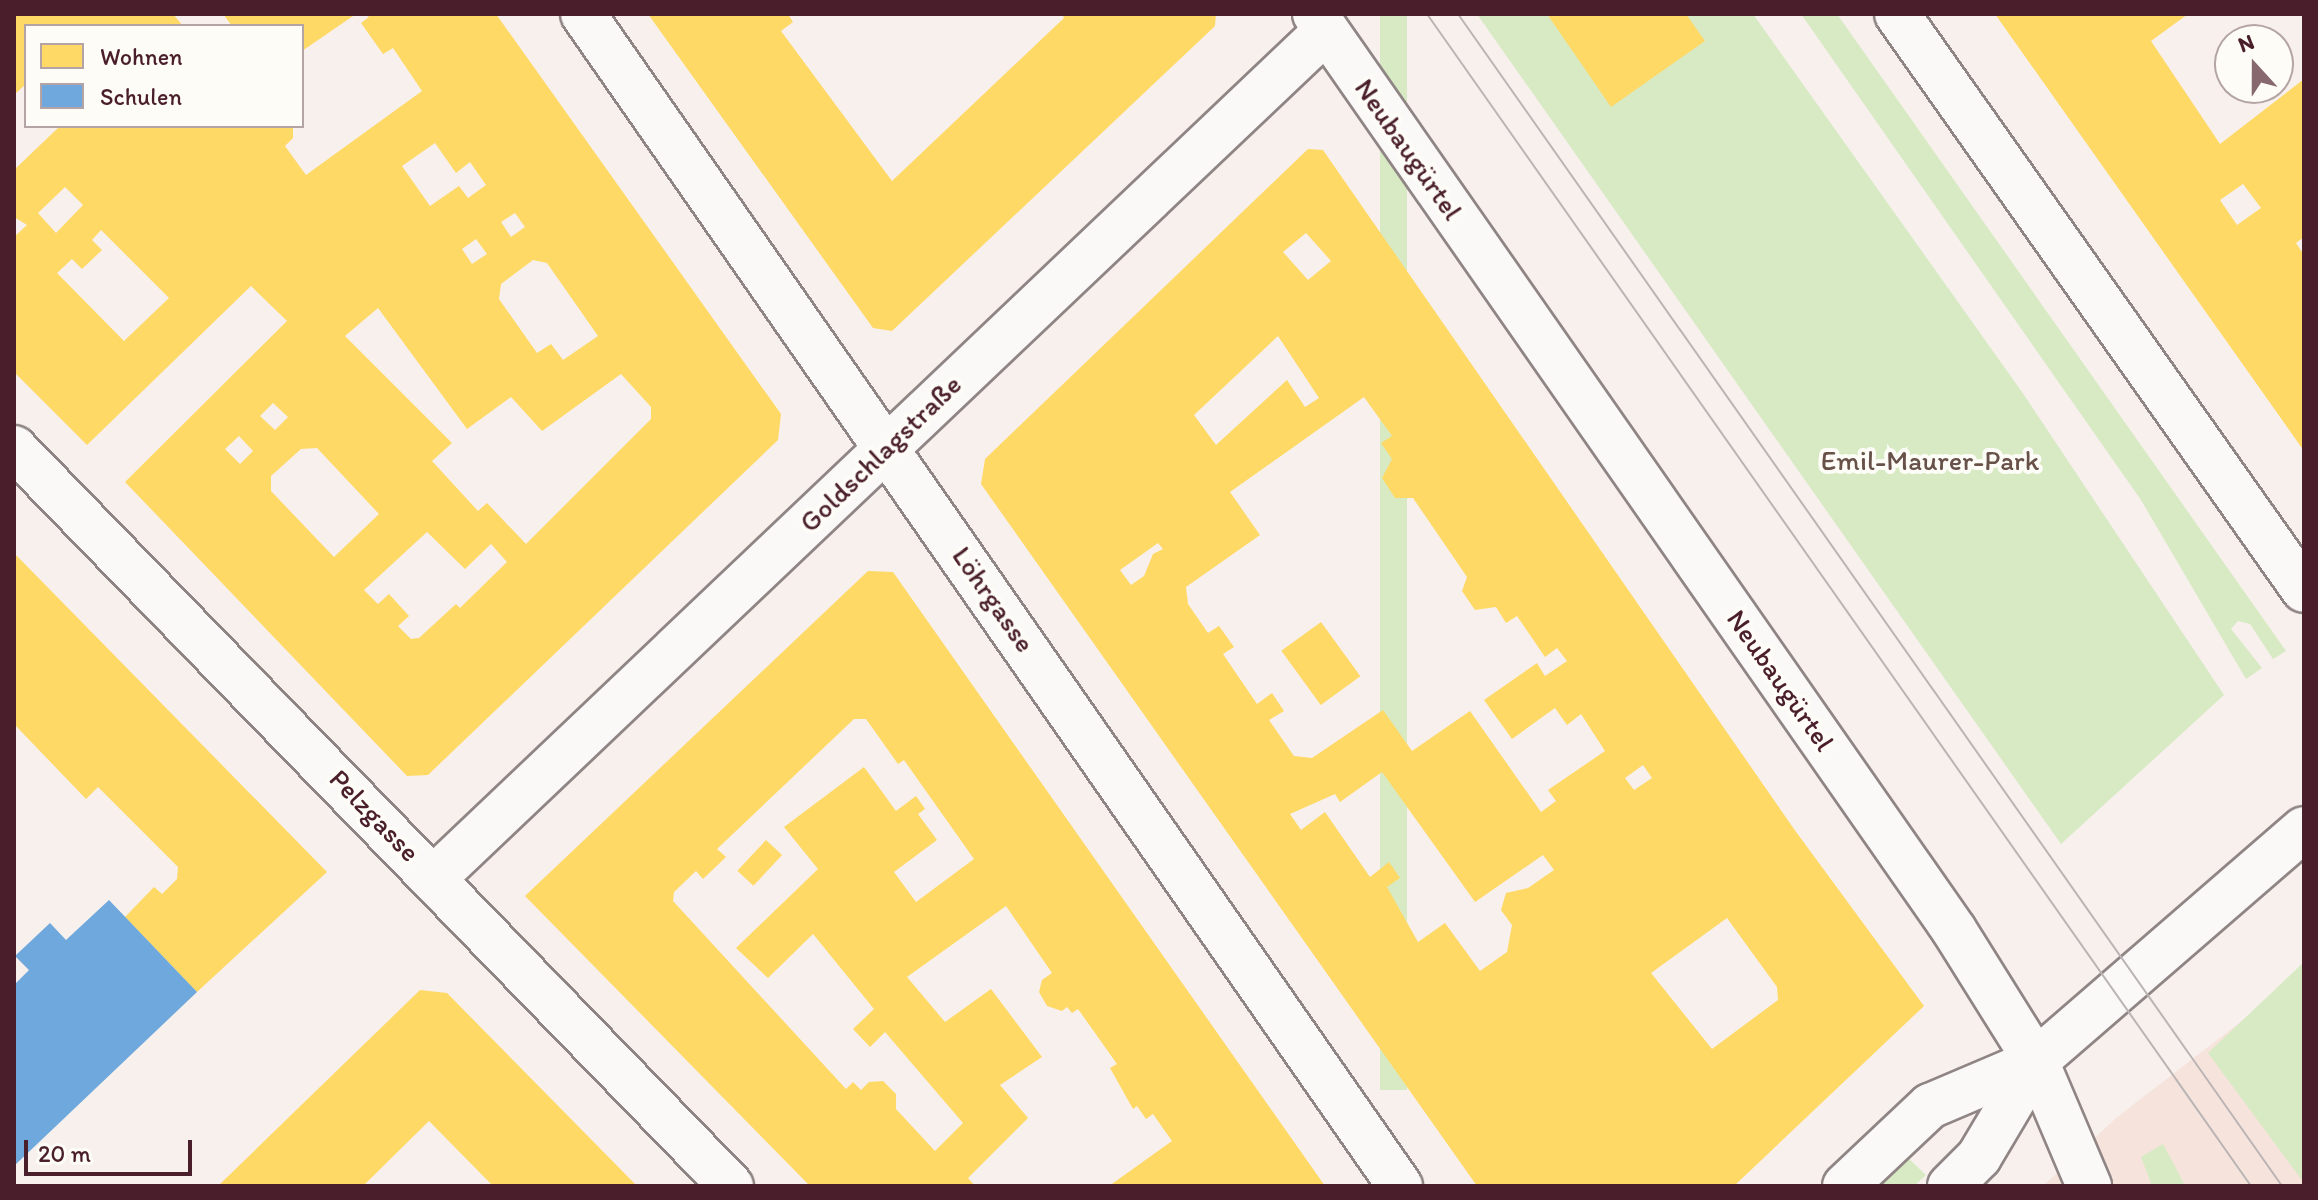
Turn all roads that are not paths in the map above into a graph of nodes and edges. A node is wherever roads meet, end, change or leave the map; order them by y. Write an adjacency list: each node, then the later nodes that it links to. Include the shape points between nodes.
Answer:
1 (583, 14): 4 (street, Löhrgasse)
2 (1897, 14): 6 (street)
3 (1320, 22): 4 (street, Goldschlagstraße); 9 (street, Neubaugürtel, via 1954,930)
4 (888, 445): 8 (street, Goldschlagstraße); 11 (street, Löhrgasse)
5 (14, 448): 8 (street, Pelzgasse)
6 (2304, 590)
7 (2304, 829): 9 (street)
8 (435, 877): 10 (street, Pelzgasse)
9 (2036, 1061): 12 (street, via 1930,1106); 13 (street, via 1979,1157); 14 (street, Neubaugürtel)
10 (731, 1186)
11 (1400, 1186)
12 (1845, 1186)
13 (1950, 1186)
14 (2089, 1186)

